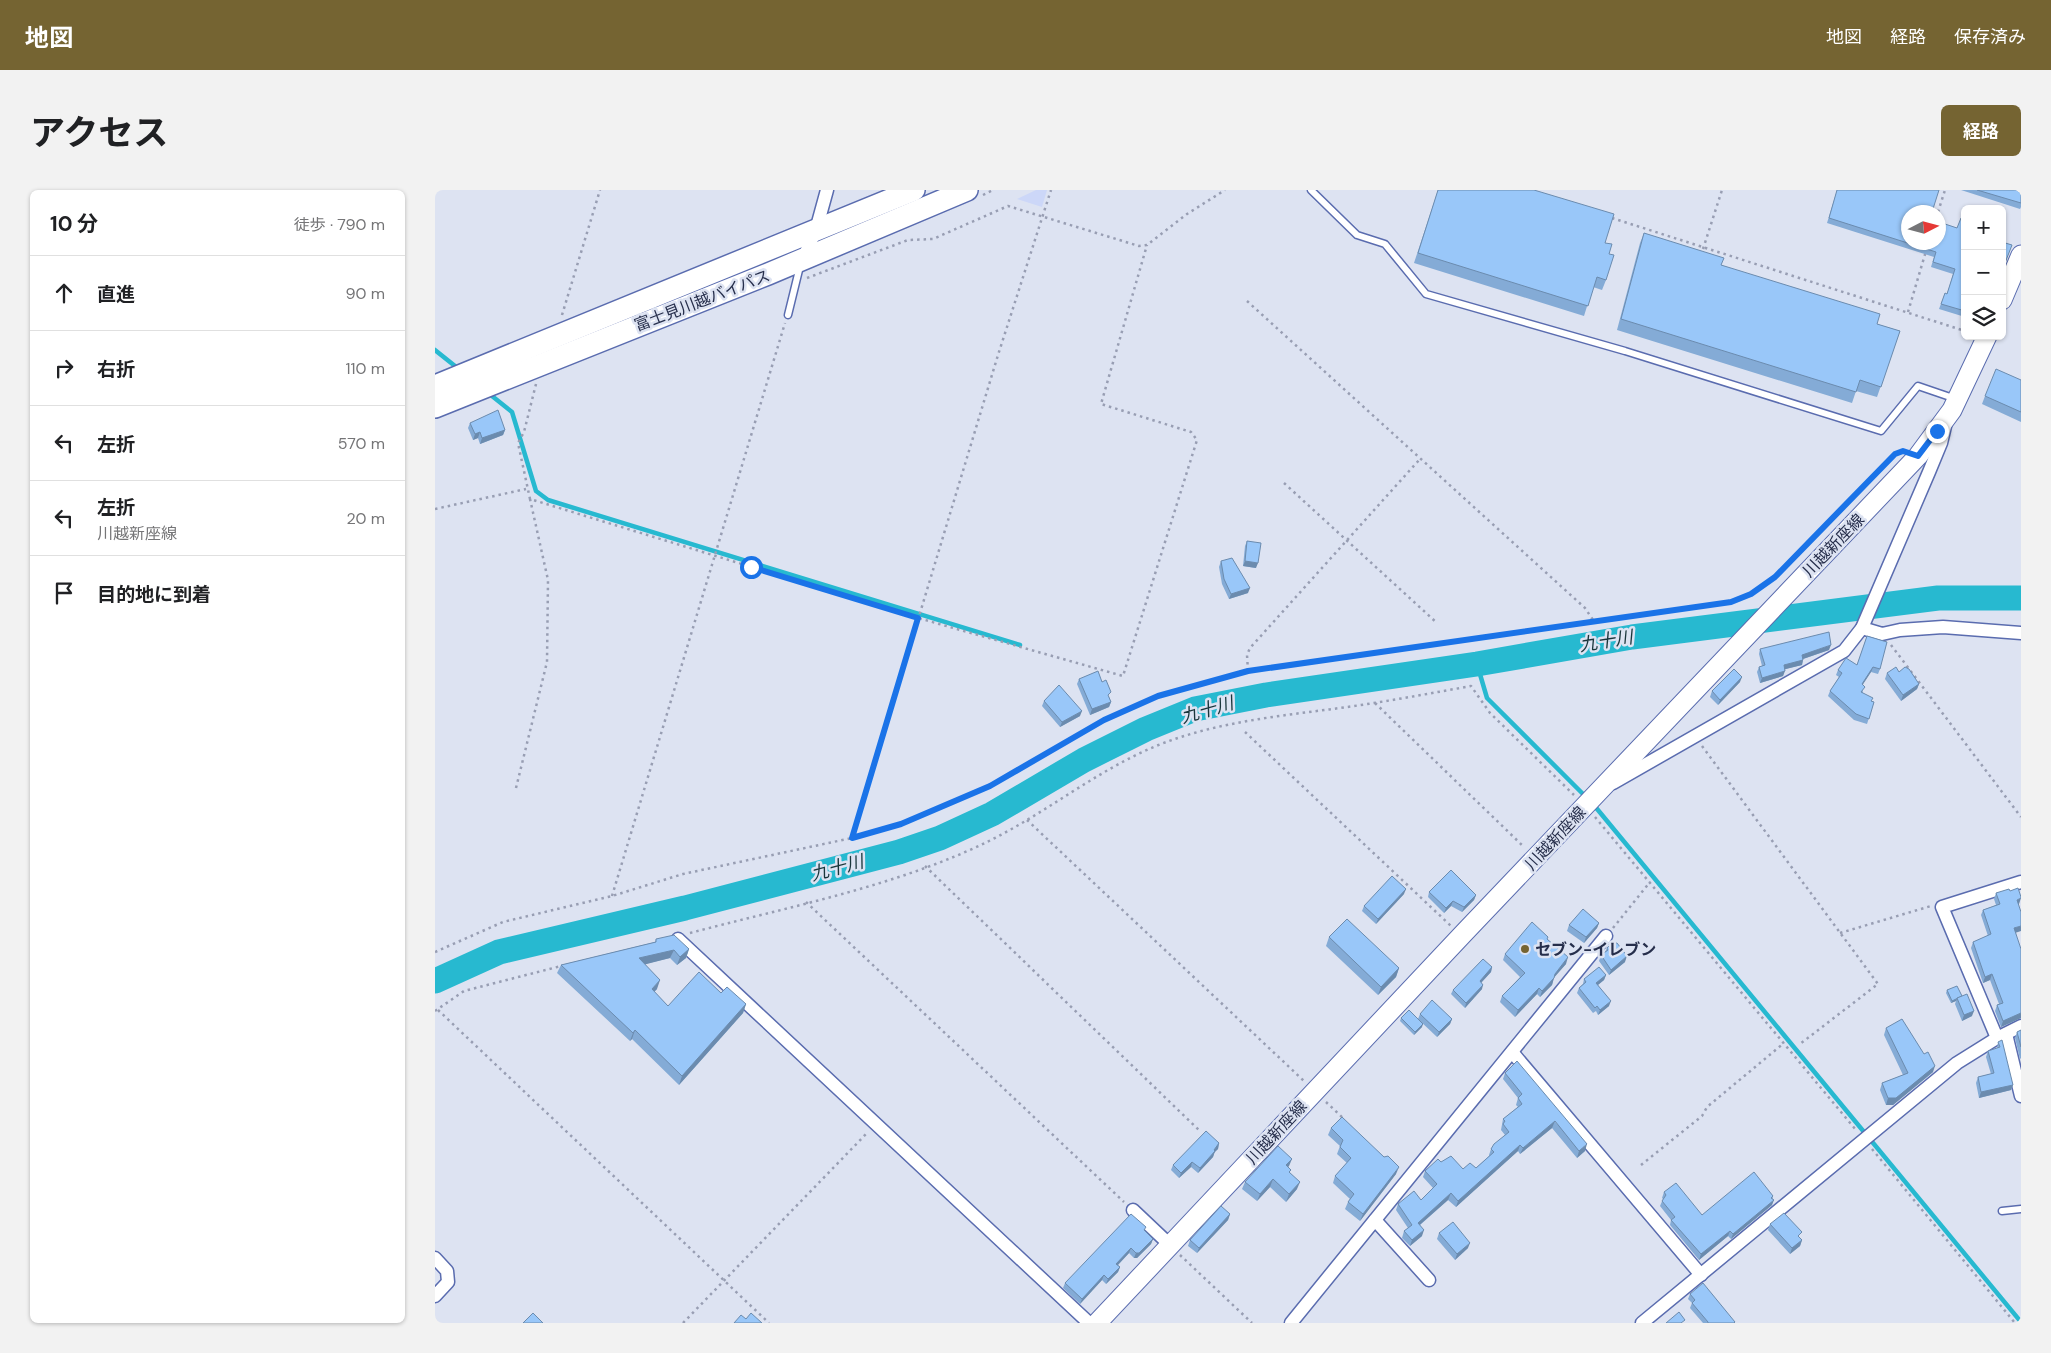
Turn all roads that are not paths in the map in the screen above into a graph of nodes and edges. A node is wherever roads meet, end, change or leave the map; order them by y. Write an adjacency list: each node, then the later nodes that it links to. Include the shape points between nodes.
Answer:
1 (827, 190): 5 (street)
2 (914, 190): 5 (highway, 富士見川越バイパス)
3 (967, 190): 7 (highway, 富士見川越バイパス)
4 (1311, 190): 12 (lane, via 1357,235 1385,244 1426,294 1625,351 1881,431 1918,386)
5 (816, 230): 7 (street); 11 (highway, 富士見川越バイパス)
6 (2021, 256): 8 (main road)
7 (800, 270): 9 (lane); 13 (highway, 富士見川越バイパス, via 546,361)
8 (2004, 295)
9 (788, 315)
10 (1985, 340): 12 (main road, 川越新座線)
11 (435, 386)
12 (1957, 399): 14 (main road, 川越新座線)
13 (435, 407)
14 (1947, 418): 15 (street, via 1941,443); 17 (main road, 川越新座線, via 1918,456)
15 (1862, 628): 16 (street, via 1882,634 1943,627); 17 (street, via 1844,651)
16 (2021, 633)
17 (1600, 790): 29 (main road, 川越新座線)
18 (2021, 882): 22 (street, via 1942,907)
19 (1606, 936): 23 (street)
20 (676, 937): 34 (street)
21 (2021, 1026): 22 (street)
22 (2002, 1036): 24 (street); 31 (street, via 1957,1063)
23 (1512, 1052): 28 (street); 31 (street)
24 (2021, 1096)
25 (2021, 1208): 27 (lane)
26 (1133, 1210): 29 (street)
27 (2002, 1211)
28 (1375, 1220): 32 (street); 36 (street)
29 (1170, 1245): 35 (main road, 川越新座線)
30 (435, 1258): 33 (street, via 447,1271 448,1282)
31 (1701, 1275): 37 (street)
32 (1429, 1280)
33 (435, 1296)
34 (1089, 1323)
35 (1097, 1323)
36 (1291, 1323)
37 (1642, 1323)

